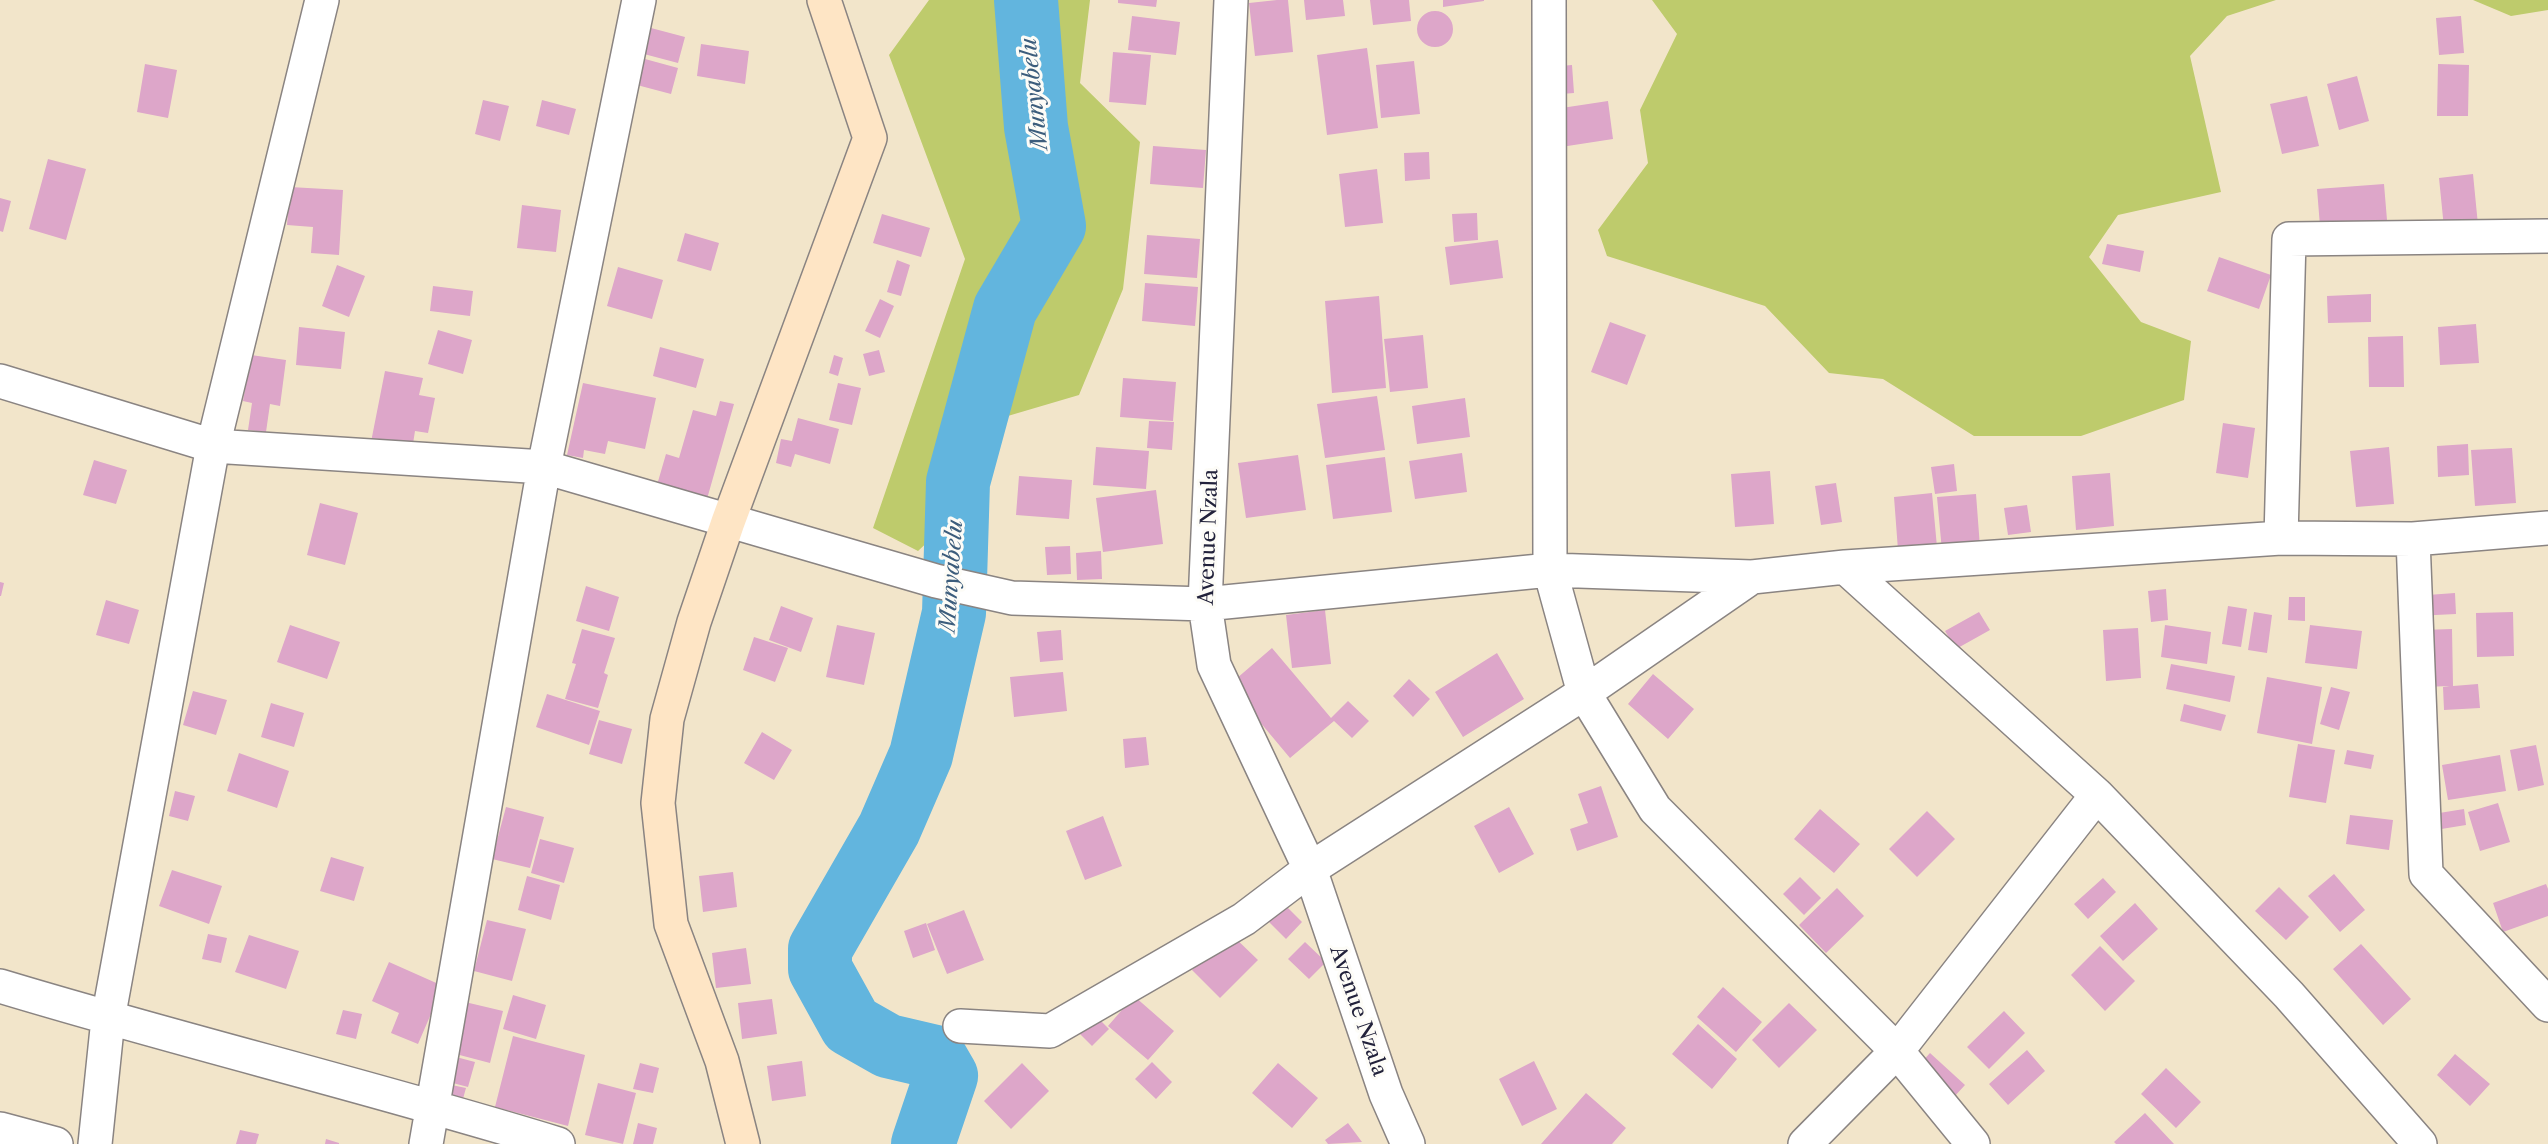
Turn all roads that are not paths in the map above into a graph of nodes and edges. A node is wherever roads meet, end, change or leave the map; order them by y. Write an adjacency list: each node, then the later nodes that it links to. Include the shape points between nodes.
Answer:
1 (322, 0): 8 (street)
2 (639, 0): 9 (street)
3 (824, 0): 10 (street, via 870,138)
4 (1231, 0): 17 (street, Avenue Nzala)
5 (1549, 0): 15 (street)
6 (2548, 236): 12 (street, via 2289,238)
7 (0, 381): 8 (street)
8 (213, 446): 9 (street); 23 (street)
9 (544, 467): 10 (street); 26 (street)
10 (728, 522): 17 (street, via 936,581 1012,598); 32 (street, via 667,719 658,803 671,924 722,1062)
11 (2548, 528): 13 (street)
12 (2281, 538): 13 (street); 14 (street)
13 (2413, 539): 22 (street, via 2426,874)
14 (1845, 567): 16 (street); 19 (street)
15 (1550, 570): 16 (street); 17 (street); 18 (street)
16 (1752, 577): 18 (street)
17 (1205, 604): 20 (street, Avenue Nzala, via 1214,665)
18 (1584, 693): 20 (street); 25 (street, via 1655,809)
19 (2097, 795): 25 (street); 36 (street, via 2289,995)
20 (1310, 869): 24 (street, via 1244,919 1050,1031); 33 (street, Avenue Nzala, via 1386,1094)
21 (0, 986): 23 (street)
22 (2548, 1005)
23 (108, 1019): 26 (street); 29 (street)
24 (960, 1026)
25 (1897, 1051): 34 (street); 35 (street)
26 (433, 1105): 30 (street); 31 (street)
27 (0, 1129): 28 (street)
28 (56, 1144)
29 (95, 1144)
30 (426, 1144)
31 (558, 1144)
32 (744, 1144)
33 (1408, 1144)
34 (1805, 1144)
35 (1973, 1144)
36 (2420, 1144)

